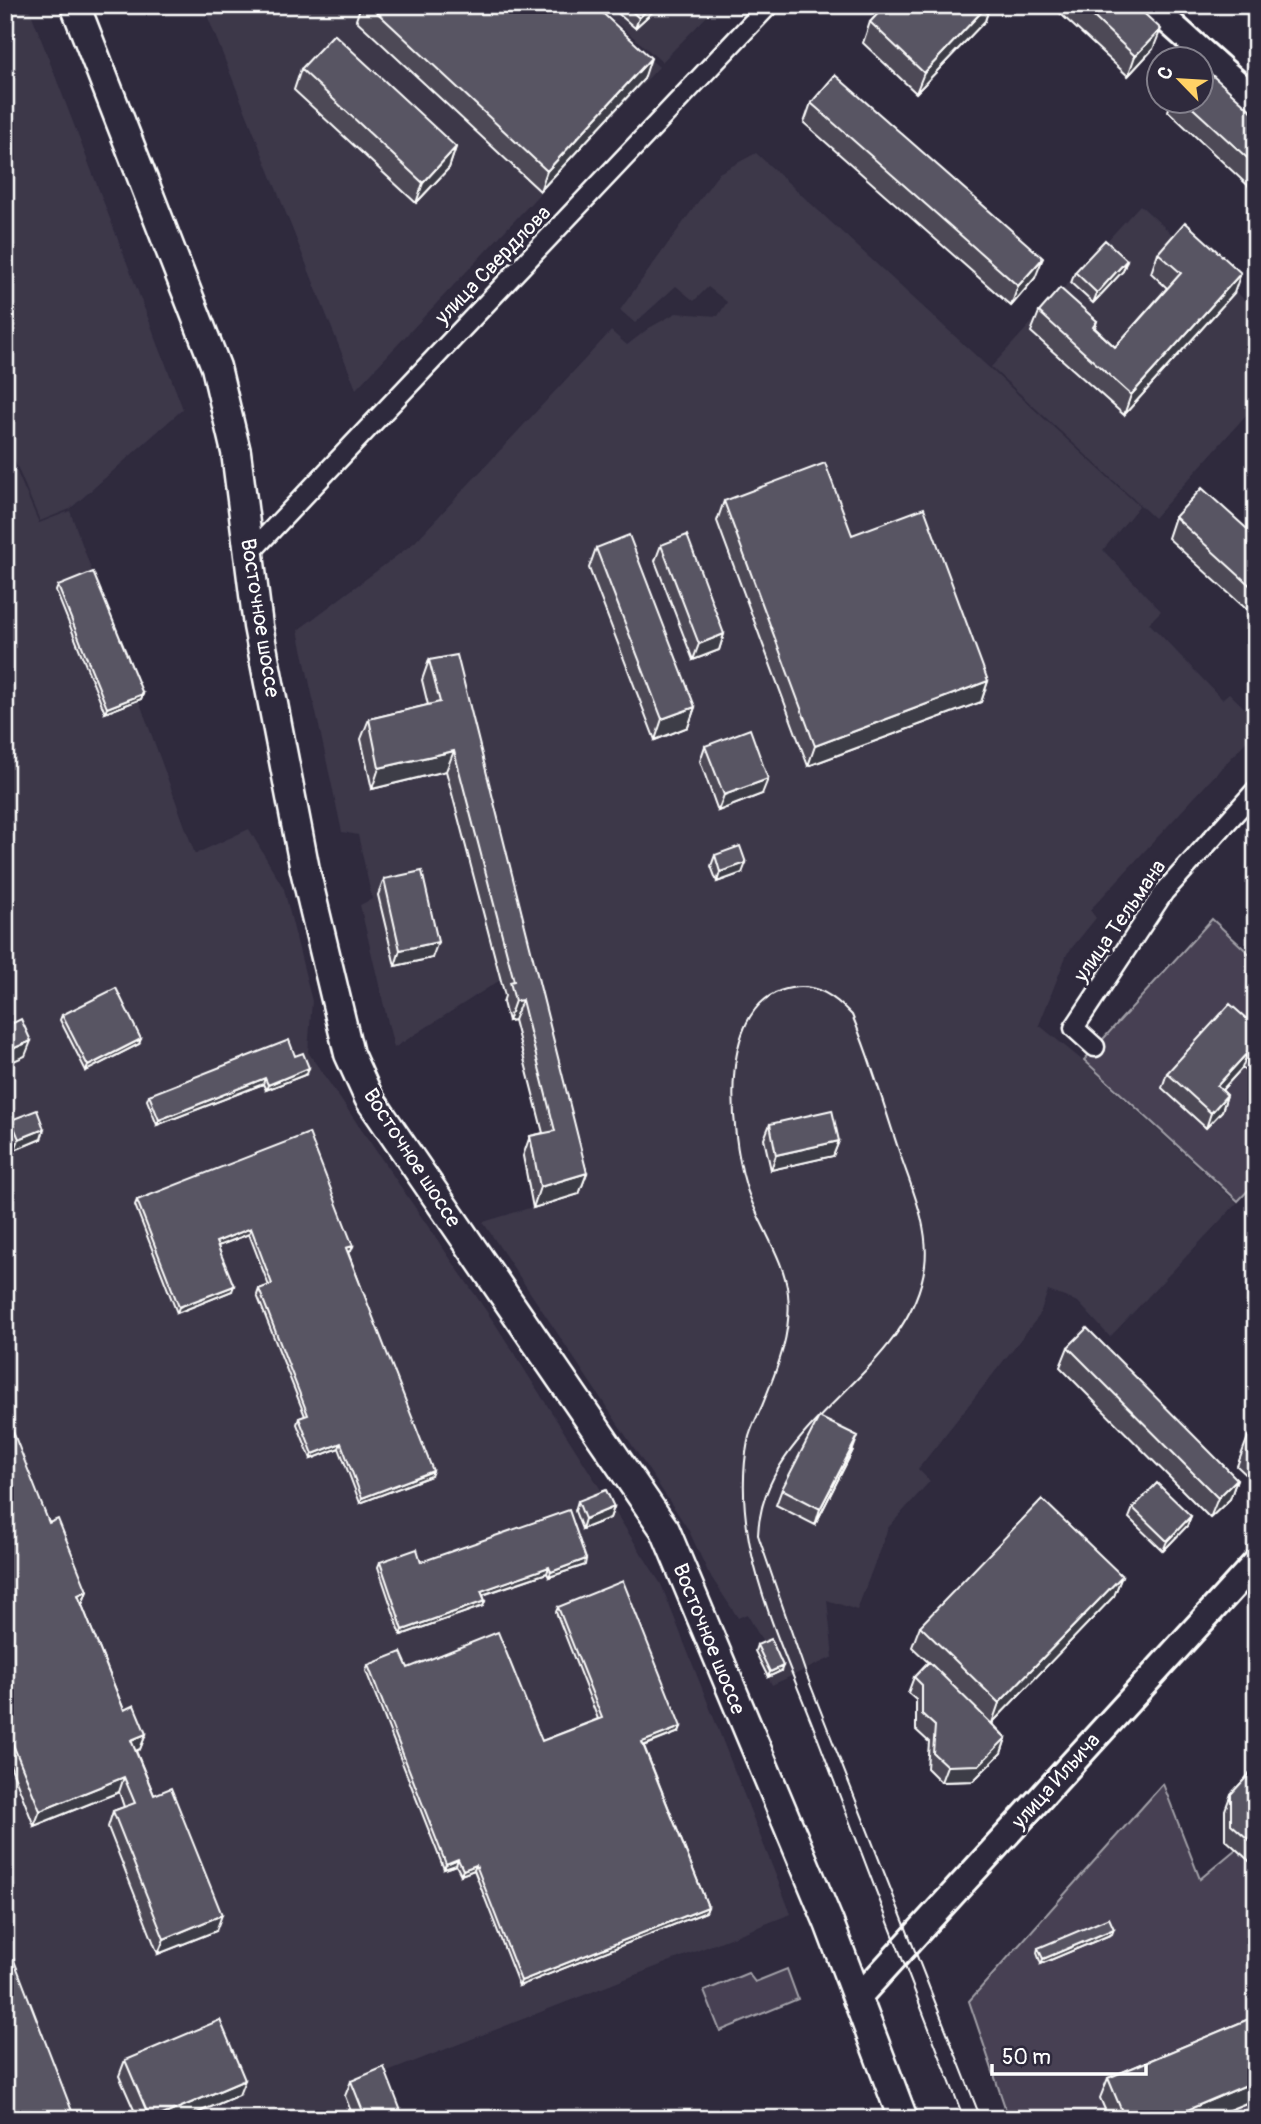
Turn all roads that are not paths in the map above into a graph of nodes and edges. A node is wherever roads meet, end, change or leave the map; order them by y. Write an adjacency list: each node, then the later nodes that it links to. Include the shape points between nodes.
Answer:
1 (75, 5): 5 (main road, Восточное шоссе, via 216,367 236,452)
2 (769, 5): 5 (street, улица Свердлова)
3 (1150, 5): 4 (street)
4 (1256, 100)
5 (249, 554): 9 (main road, Восточное шоссе, via 258,626 305,870 349,1054 369,1098 665,1530 829,1923)
6 (1256, 790): 7 (street, улица Тельмана, via 1164,892 1074,1028)
7 (1095, 1047)
8 (1256, 1562): 9 (street, улица Ильича)
9 (856, 2000): 10 (main road, Восточное шоссе)
10 (903, 2119)

